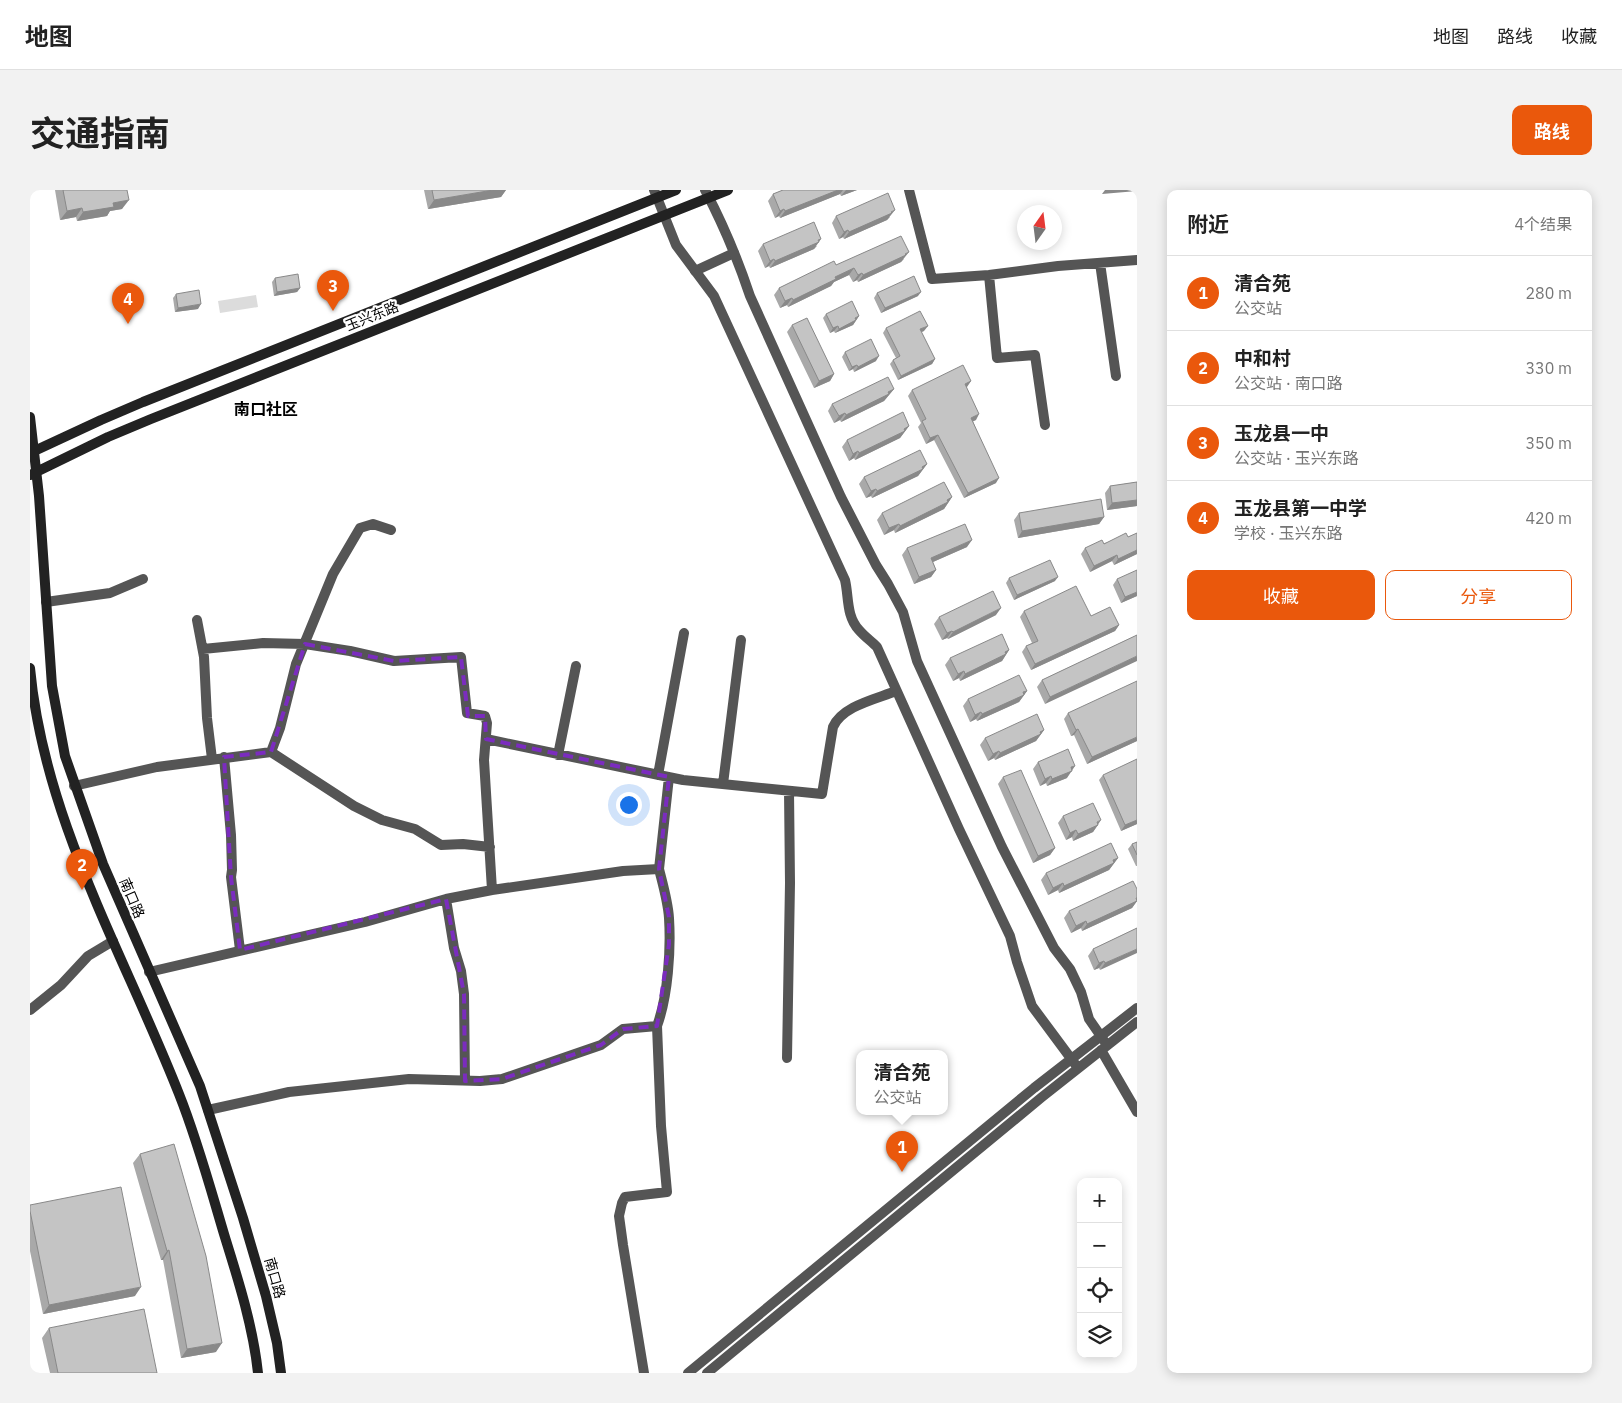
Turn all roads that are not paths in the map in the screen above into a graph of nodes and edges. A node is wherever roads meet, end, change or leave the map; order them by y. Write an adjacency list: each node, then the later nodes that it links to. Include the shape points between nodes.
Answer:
1 (676, 190): 4 (main road, 玉兴东路)
2 (728, 190): 5 (main road, 玉兴东路)
3 (909, 190): 11 (street, via 932,279)
4 (656, 194): 6 (street); 15 (main road, 玉兴东路, via 144,402)
5 (707, 194): 6 (main road, 玉兴东路); 7 (street)
6 (664, 215): 10 (street, via 676,245); 16 (main road, 玉兴东路, via 151,419)
7 (734, 253): 10 (street); 49 (street, via 750,296 841,497 903,612 917,661 1002,846 1054,948 1073,975 1089,1019)
8 (1137, 260): 9 (street)
9 (1100, 262): 11 (street); 12 (street)
10 (695, 272): 27 (street, via 714,296 845,580 853,621 877,647)
11 (989, 275): 14 (street, via 997,358 1035,355)
12 (1116, 376)
13 (30, 417): 15 (main road, 南口路)
14 (1045, 425)
15 (32, 452): 16 (main road, 南口路)
16 (33, 473): 19 (main road, 南口路)
17 (391, 530): 23 (street, via 373,524 360,528 333,574)
18 (143, 579): 19 (street, via 110,593)
19 (46, 602): 36 (main road, 南口路, via 55,708)
20 (197, 620): 24 (street)
21 (684, 633): 33 (street)
22 (741, 640): 35 (street)
23 (305, 644): 24 (street, via 262,643); 28 (street, via 394,661 461,657 467,713 485,716); 29 (street, via 296,664)
24 (203, 649): 32 (street)
25 (576, 666): 30 (street)
26 (30, 668): 42 (main road, via 40,735 54,787)
27 (896, 691): 37 (street, via 847,710 838,718 833,728 822,794); 52 (street, via 1010,936 1032,1006)
28 (486, 739): 30 (street); 38 (street, via 484,760)
29 (271, 752): 31 (street); 38 (street, via 354,806 382,820 415,829 441,845)
30 (558, 755): 33 (street)
31 (224, 757): 32 (street); 43 (street, via 231,877)
32 (212, 759): 36 (street, via 158,766)
33 (658, 775): 34 (street)
34 (669, 777): 35 (street); 39 (street)
35 (722, 784): 37 (street)
36 (74, 786): 44 (main road, 南口路, via 103,864)
37 (789, 790): 51 (street)
38 (490, 847): 40 (street)
39 (659, 868): 40 (street); 48 (street, via 669,916 669,944)
40 (492, 890): 41 (street)
41 (446, 899): 43 (street, via 365,922); 54 (street, via 464,994)
42 (113, 941): 46 (street, via 88,956 61,985); 57 (main road, via 180,1094 248,1316)
43 (240, 950): 44 (street)
44 (150, 972): 55 (main road, 南口路)
45 (1137, 1008): 49 (street)
46 (30, 1010)
47 (1137, 1022): 50 (street)
48 (657, 1026): 54 (street, via 622,1029 601,1045 502,1079); 59 (street, via 667,1192 625,1197 620,1209)
49 (1101, 1036): 50 (street); 52 (street)
50 (1104, 1048): 53 (street); 56 (street)
51 (787, 1058)
52 (1071, 1059): 53 (street); 60 (street)
53 (1078, 1068): 61 (street)
54 (465, 1081): 55 (street, via 409,1079 290,1092)
55 (208, 1110): 58 (main road, 南口路, via 266,1296)
56 (1137, 1112)
57 (258, 1373)
58 (281, 1373)
59 (644, 1373)
60 (688, 1373)
61 (707, 1373)

